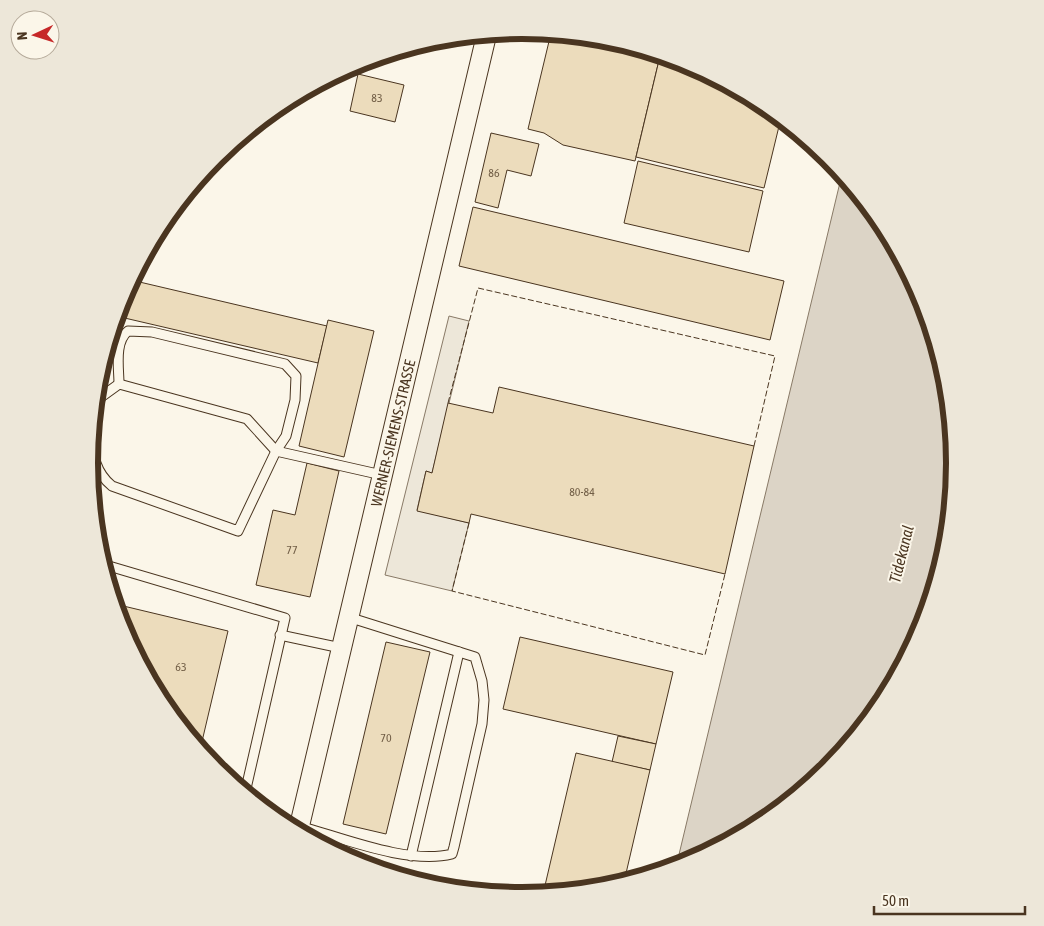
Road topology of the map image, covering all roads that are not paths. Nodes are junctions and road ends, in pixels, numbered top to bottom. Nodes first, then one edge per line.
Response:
1 (485, 41) edge
2 (119, 384) junction
3 (103, 395) edge
4 (276, 451) junction
5 (98, 472) edge
6 (382, 475) junction
7 (111, 567) edge
8 (348, 617) junction
9 (280, 636) junction
10 (341, 648) junction
11 (459, 652) junction
12 (247, 786) edge
13 (299, 824) edge
14 (316, 833) edge
15 (411, 856) junction

1 - 6 street, WERNER-SIEMENS-STRASSE
2 - 3 lane
2 - 4 lane
2 - 4 lane
4 - 5 lane
4 - 6 lane
6 - 8 street, WERNER-SIEMENS-STRASSE
7 - 9 lane
8 - 10 street, WERNER-SIEMENS-STRASSE
8 - 11 lane
9 - 10 lane
9 - 12 lane
10 - 13 street, WERNER-SIEMENS-STRASSE
11 - 15 lane
11 - 15 lane
14 - 15 lane

